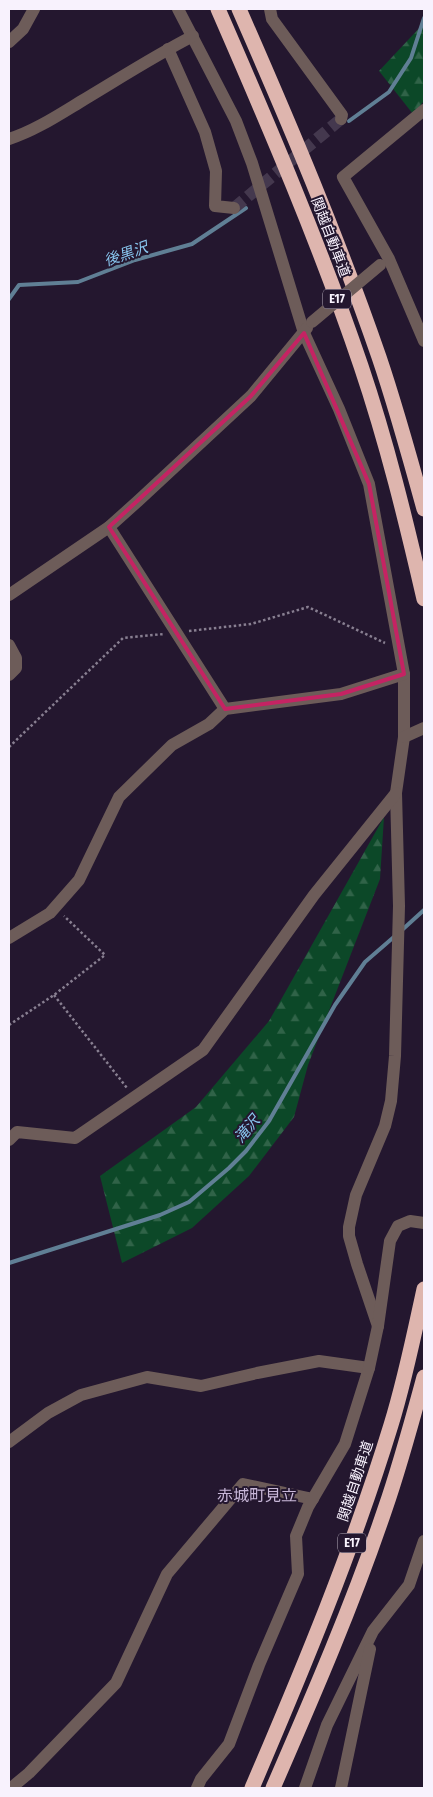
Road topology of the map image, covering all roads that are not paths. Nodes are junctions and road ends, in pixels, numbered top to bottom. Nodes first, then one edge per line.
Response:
1 (34, 9) edge
2 (178, 9) edge
3 (218, 9) edge
4 (239, 9) edge
5 (270, 9) edge
6 (193, 36) junction
7 (9, 42) edge
8 (168, 49) junction
9 (424, 110) edge
10 (340, 119) dead end
11 (9, 139) edge
12 (234, 208) dead end
13 (384, 262) junction
14 (304, 333) junction
15 (424, 341) edge
16 (424, 509) edge
17 (109, 527) junction
18 (9, 595) edge
19 (424, 599) edge
20 (9, 645) edge
21 (404, 674) junction
22 (9, 675) edge
23 (225, 709) junction
24 (424, 728) edge
25 (404, 737) junction
26 (396, 793) junction
27 (9, 938) edge
28 (9, 1140) edge
29 (424, 1223) edge
30 (424, 1289) edge
31 (378, 1326) junction
32 (370, 1368) junction
33 (424, 1377) edge
34 (9, 1442) edge
35 (313, 1499) junction
36 (424, 1541) edge
37 (373, 1631) junction
38 (11, 1788) edge
39 (197, 1788) edge
40 (252, 1788) edge
41 (273, 1788) edge
42 (305, 1788) edge
43 (341, 1788) edge

1 - 7 street
2 - 6 street
3 - 19 highway, 関越自動車道 / E17
4 - 16 highway, 関越自動車道 / E17
5 - 10 street
6 - 8 street
6 - 14 street
8 - 11 street
8 - 12 street
9 - 13 street
13 - 14 street, bridge
13 - 15 street
14 - 17 street
14 - 21 street
17 - 18 street
17 - 23 street
20 - 22 street
21 - 23 street
21 - 25 street
23 - 27 street
24 - 25 street
25 - 26 street
26 - 28 street
26 - 31 street
29 - 31 street
30 - 40 highway, 関越自動車道 / E17
31 - 32 street
32 - 34 street
32 - 35 street
33 - 41 highway, E17
35 - 38 street
35 - 39 street
36 - 37 street
37 - 42 street
37 - 43 street

